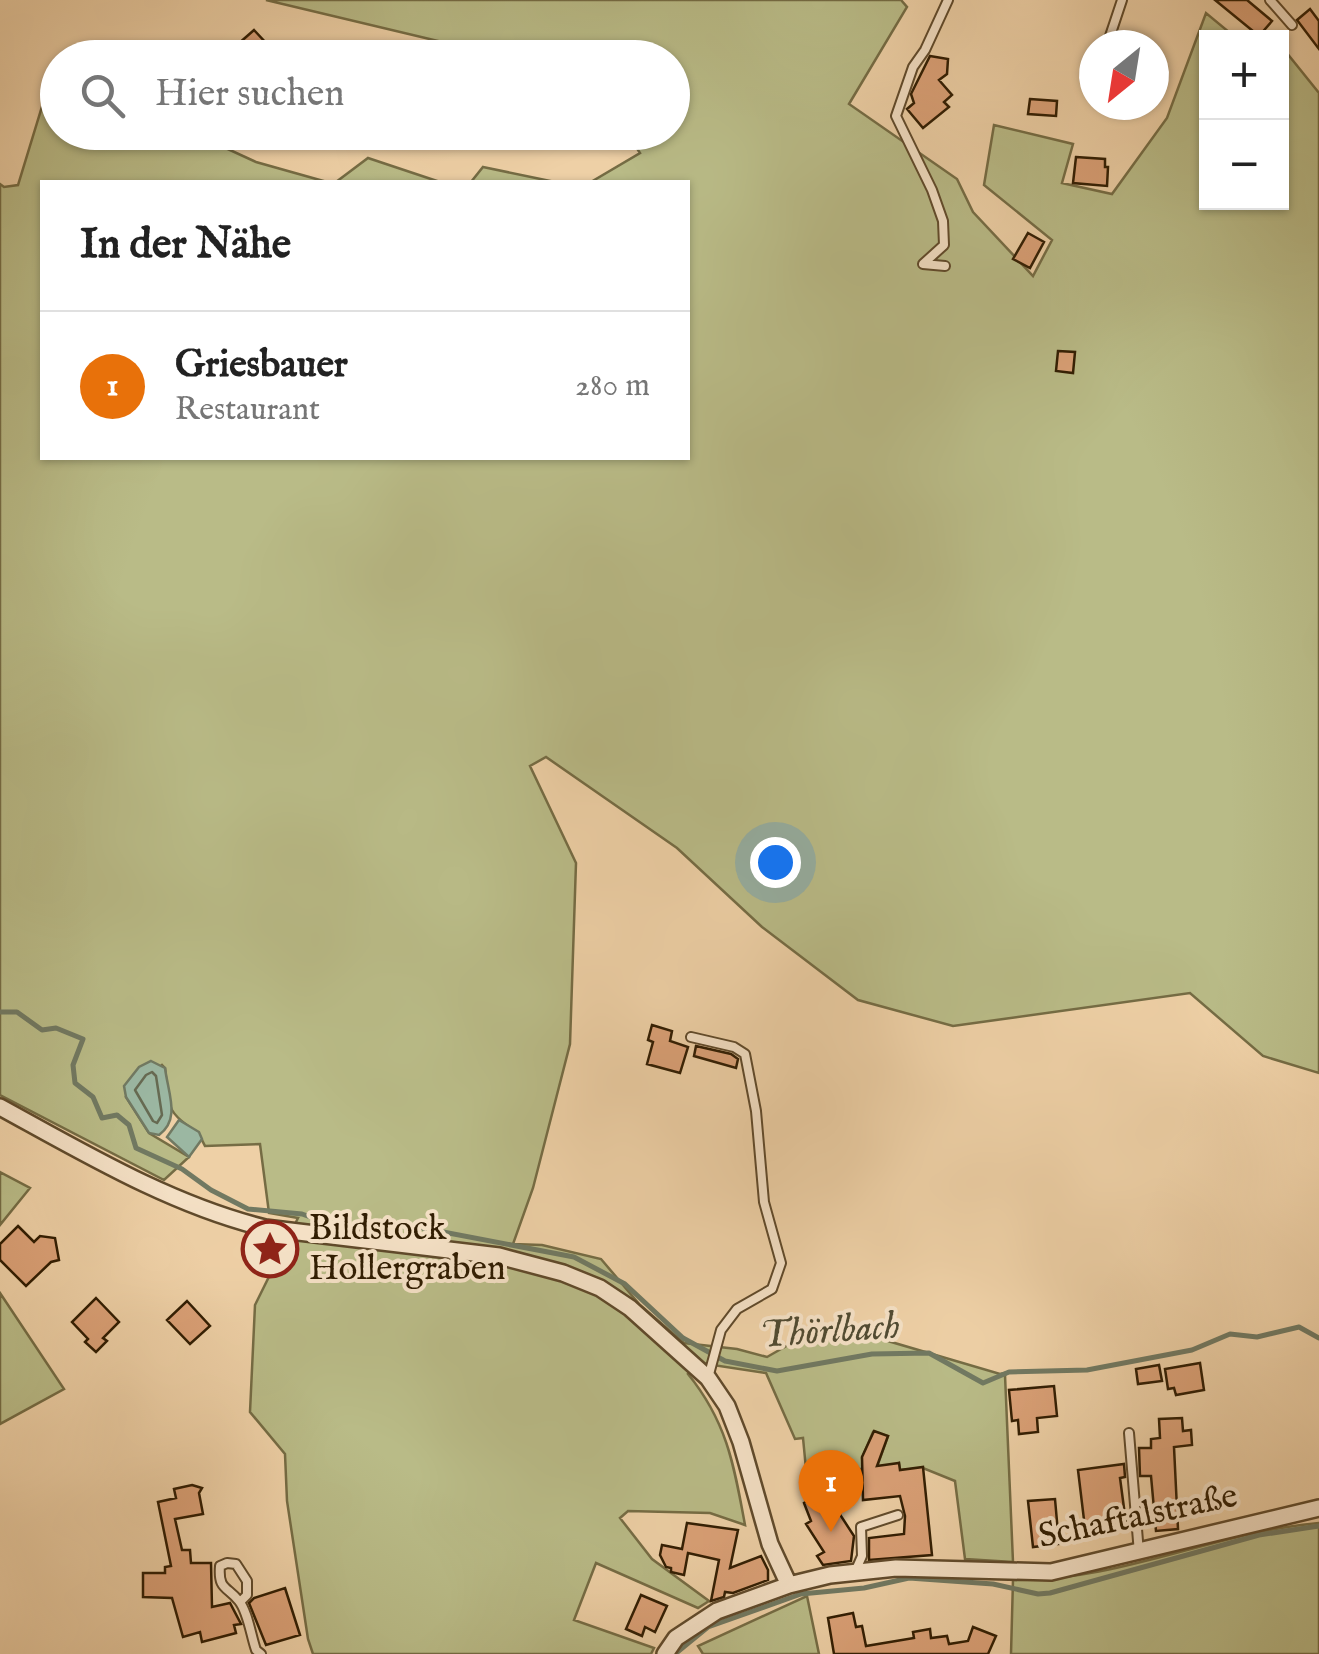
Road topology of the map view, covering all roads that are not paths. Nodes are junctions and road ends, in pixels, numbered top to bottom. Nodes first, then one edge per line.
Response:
1 (948, 0) edge
2 (1122, 0) edge
3 (1270, 0) edge
4 (1292, 25) dead end
5 (1112, 30) edge
6 (945, 266) dead end
7 (692, 1037) dead end
8 (0, 1106) edge
9 (711, 1370) junction
10 (1129, 1432) dead end
11 (1319, 1508) edge
12 (898, 1515) dead end
13 (1139, 1553) junction
14 (855, 1572) junction
15 (789, 1585) junction
16 (240, 1602) junction
17 (260, 1654) edge
18 (665, 1654) edge

1 - 6 lane
2 - 5 lane
3 - 4 lane
7 - 9 lane
8 - 9 street
9 - 15 street
10 - 13 lane
11 - 13 street, Schaftalstraße
12 - 14 lane
13 - 14 street, Schaftalstraße
14 - 15 street, Schaftalstraße
15 - 18 street, Schaftalstraße
16 - 16 lane
16 - 17 lane

